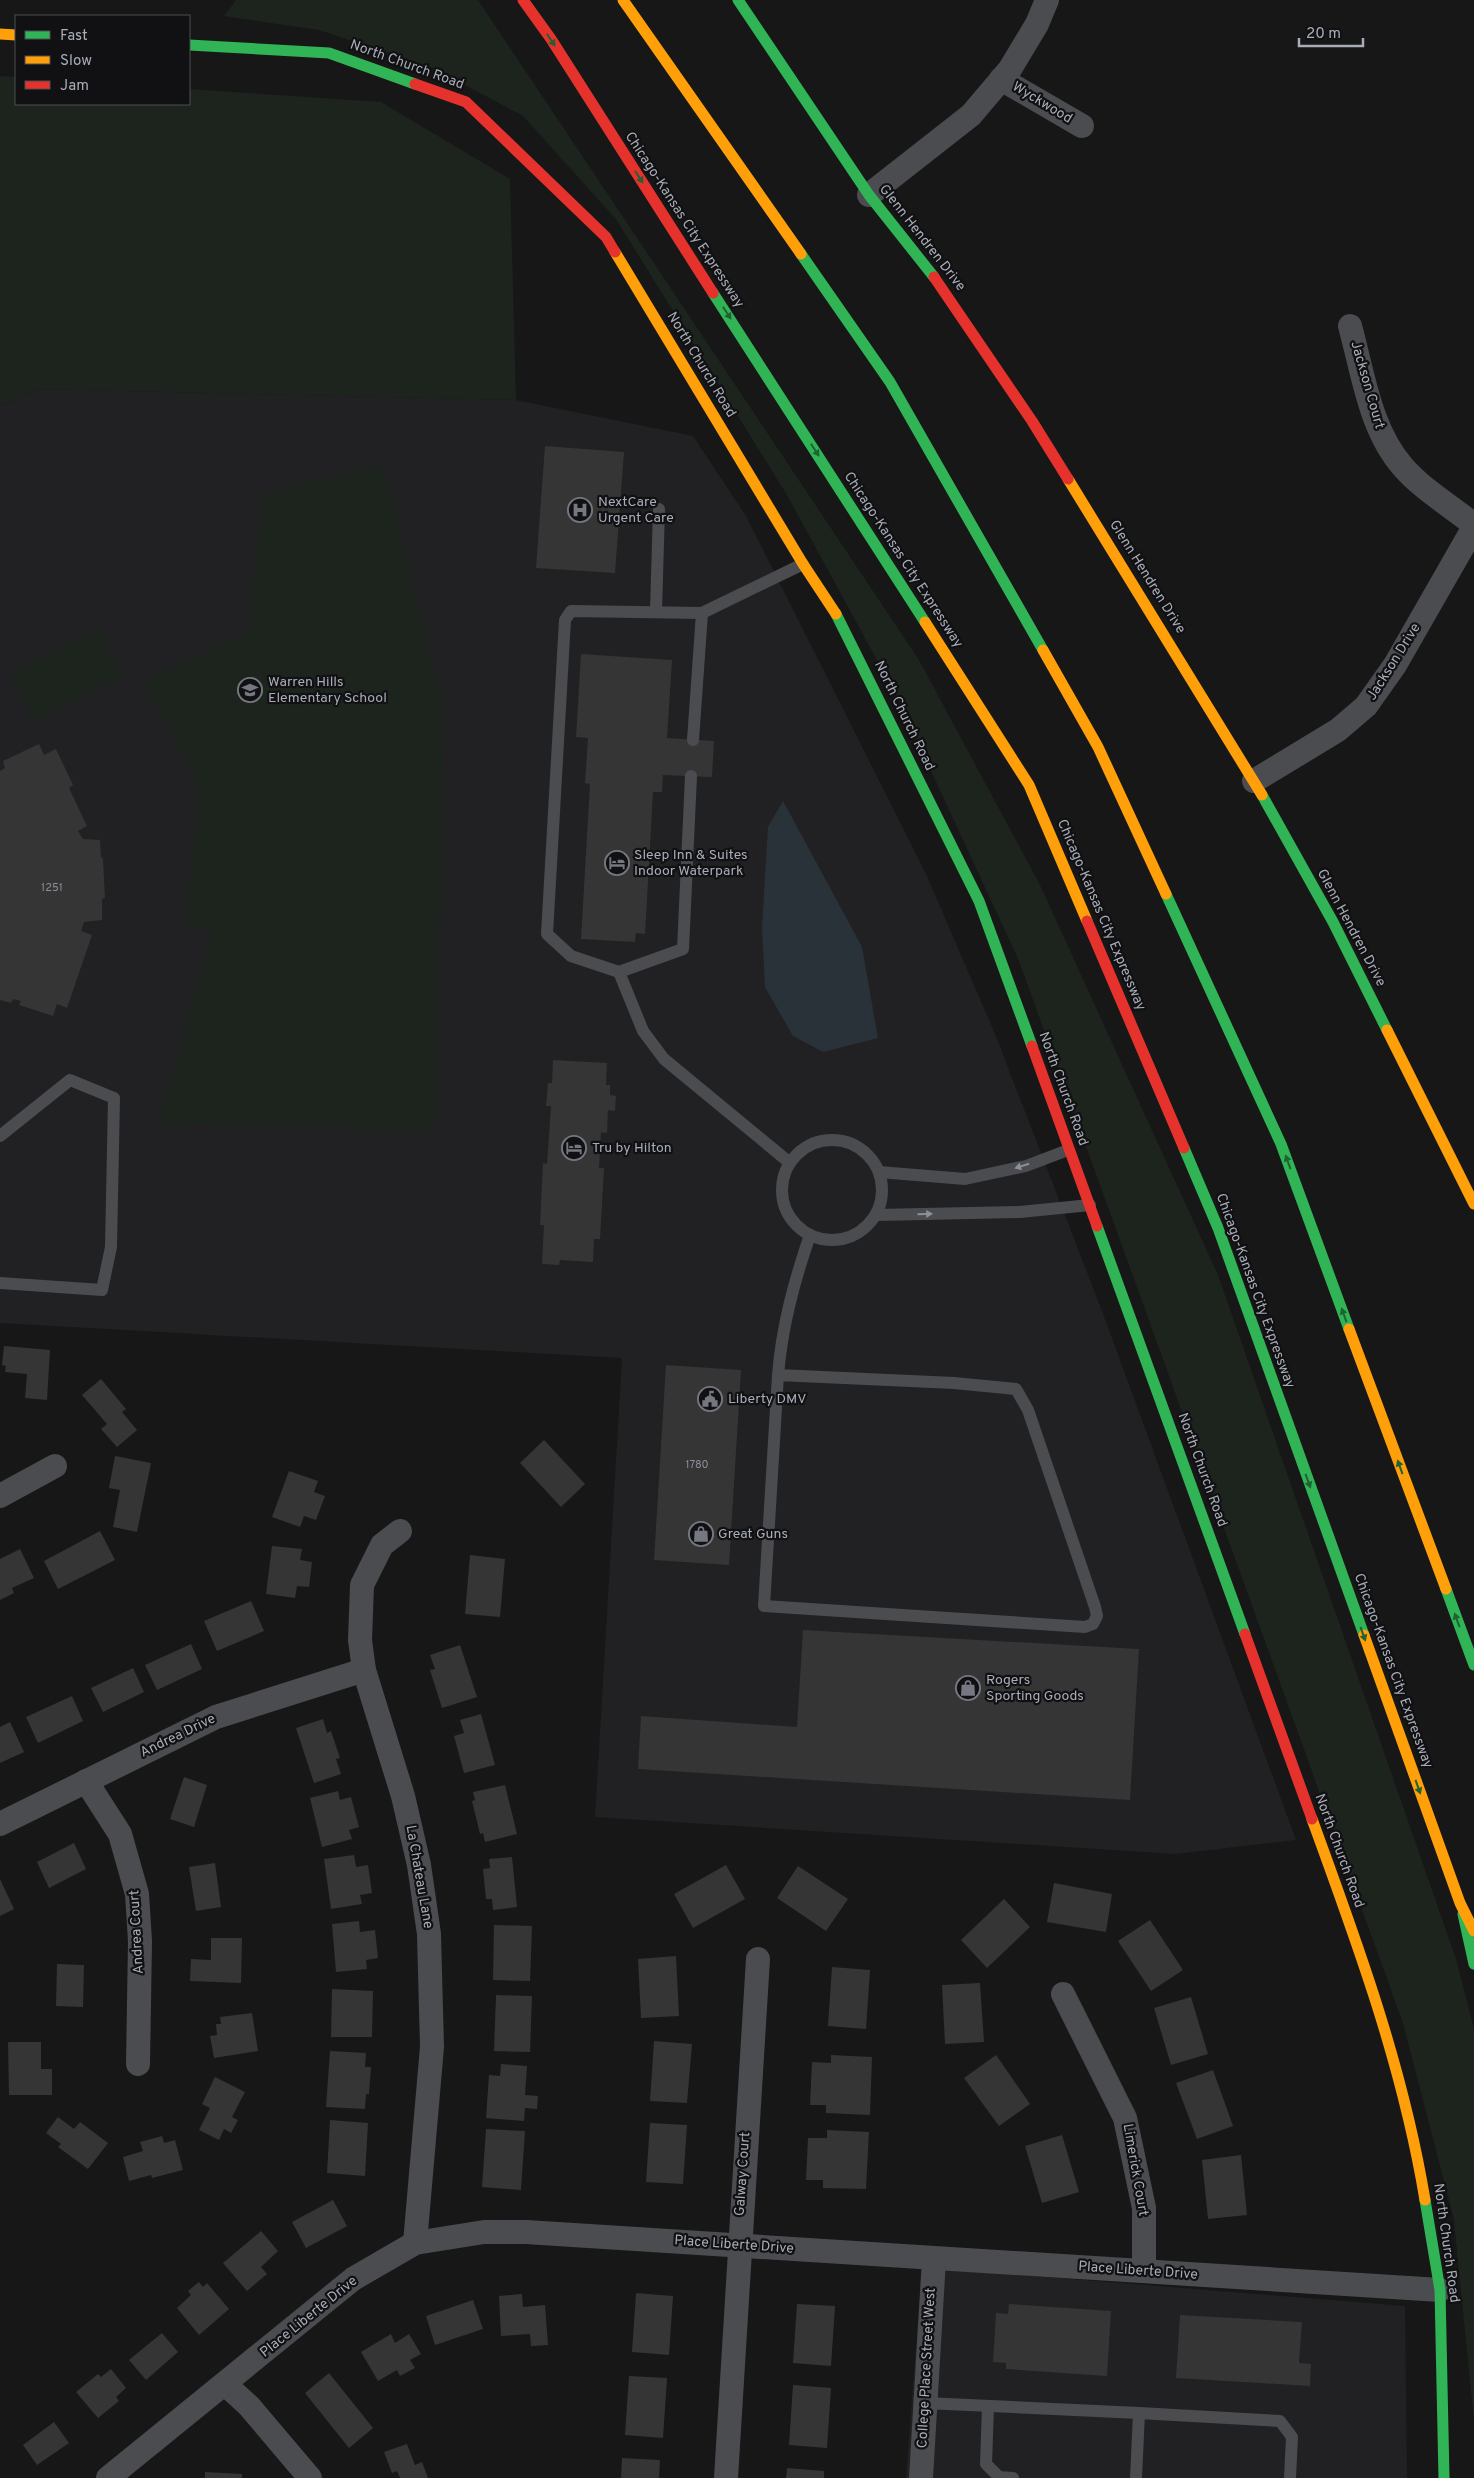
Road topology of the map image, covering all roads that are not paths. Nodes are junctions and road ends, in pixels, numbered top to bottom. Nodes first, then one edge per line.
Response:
1 (523, 0) edge
2 (622, 0) edge
3 (738, 0) edge
4 (1047, 0) edge
5 (0, 34) edge
6 (15, 35) edge
7 (190, 45) edge
8 (1001, 79) junction
9 (1082, 126) dead end
10 (869, 195) junction
11 (1350, 326) dead end
12 (659, 509) dead end
13 (1474, 526) edge
14 (803, 564) junction
15 (656, 611) junction
16 (702, 613) junction
17 (693, 740) dead end
18 (691, 776) dead end
19 (1254, 781) junction
20 (619, 972) junction
21 (0, 1136) edge
22 (1068, 1150) junction
23 (790, 1163) junction
24 (879, 1172) junction
25 (1474, 1204) edge
26 (1090, 1205) junction
27 (876, 1215) junction
28 (810, 1235) junction
29 (0, 1283) edge
30 (778, 1375) junction
31 (55, 1466) dead end
32 (0, 1496) edge
33 (400, 1532) dead end
34 (1474, 1665) edge
35 (364, 1670) junction
36 (86, 1781) junction
37 (0, 1824) edge
38 (1460, 1903) junction
39 (1474, 1931) edge
40 (758, 1959) dead end
41 (1474, 1964) edge
42 (1063, 1994) dead end
43 (138, 2064) dead end
44 (415, 2243) junction
45 (739, 2245) junction
46 (934, 2259) junction
47 (1144, 2271) junction
48 (1440, 2290) junction
49 (225, 2384) junction
50 (925, 2403) junction
51 (988, 2406) junction
52 (1139, 2413) junction
53 (108, 2478) edge
54 (310, 2478) edge
55 (726, 2478) edge
56 (921, 2478) edge
57 (1013, 2478) edge
58 (1136, 2478) edge
59 (1290, 2478) edge
60 (1444, 2478) edge

1 -> 38 main road, Chicago-Kansas City Expressway
34 -> 2 main road
3 - 10 main road, Glenn Hendren Drive
4 - 8 street
5 - 6 main road
7 - 14 main road, North Church Road
8 - 9 street, Wyckwood
8 - 10 street
10 - 19 main road, Glenn Hendren Drive
11 - 13 street, Jackson Court
12 - 15 lane
13 - 19 street, Jackson Drive
14 - 16 lane
14 - 22 main road, North Church Road
15 - 16 lane
15 - 20 lane
16 - 17 lane
18 - 20 lane
19 - 25 main road, Glenn Hendren Drive
20 - 23 lane
21 - 29 lane
22 -> 24 lane
22 - 26 main road, North Church Road
23 - 24 lane
23 - 28 lane
24 - 27 lane
27 -> 26 lane
26 - 48 main road, North Church Road
27 - 28 lane
28 - 30 lane
30 - 30 lane
31 - 32 street
33 - 35 street, La Chateau Lane
35 - 36 street, Andrea Drive
35 - 44 street, La Chateau Lane
36 - 37 street, Andrea Drive
36 - 43 street, Andrea Court
38 - 39 main road, Chicago-Kansas City Expressway
38 - 41 main road
40 - 45 street, Galway Court
42 - 47 street, Limerick Court
44 - 45 street, Place Liberte Drive
44 - 49 street, Place Liberte Drive
45 - 46 street, Place Liberte Drive
45 - 55 street, Galway Court
46 - 47 street, Place Liberte Drive
46 - 50 street, College Place Street West
47 - 48 street, Place Liberte Drive
48 - 60 main road, North Church Road
49 - 53 street, Place Liberte Drive
49 - 54 street
50 - 51 lane
50 - 56 street, College Place Street West
51 - 52 lane
51 - 57 lane
52 - 58 lane
52 - 59 lane

